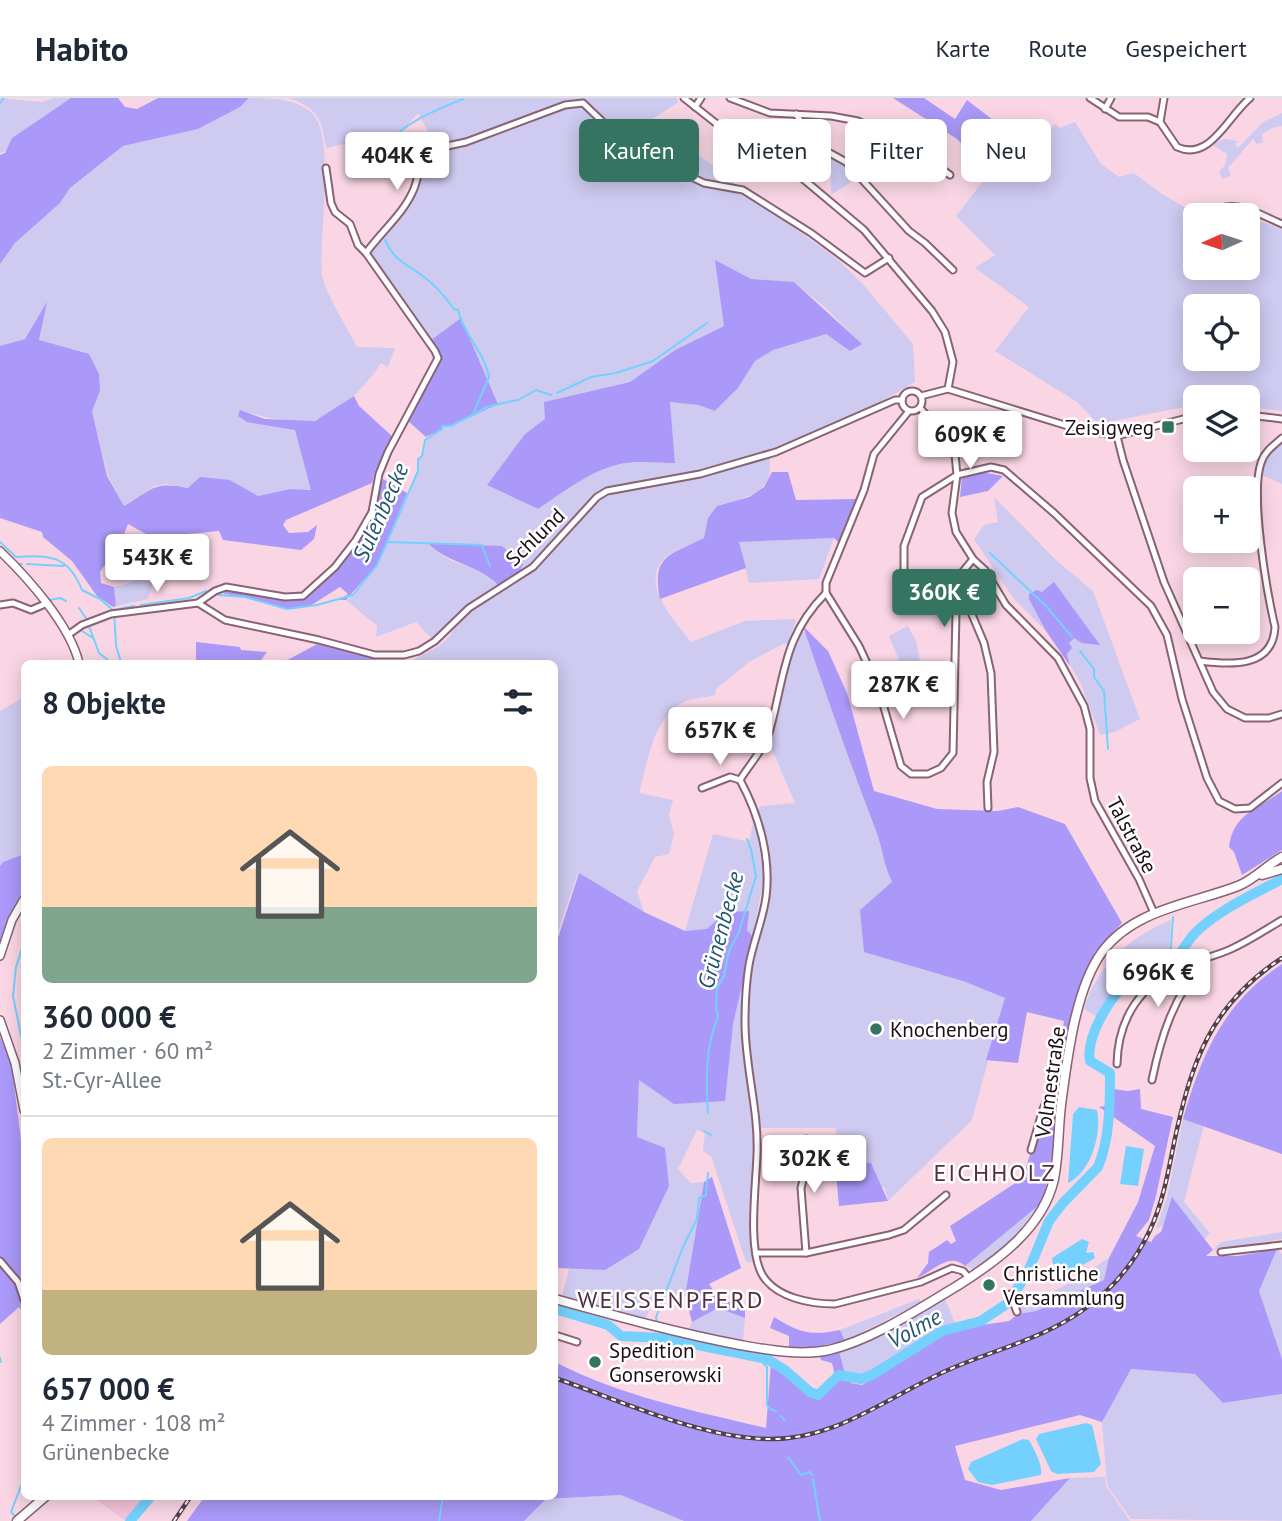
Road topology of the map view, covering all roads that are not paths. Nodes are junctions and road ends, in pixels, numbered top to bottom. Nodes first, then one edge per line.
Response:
1 (684, 98) edge
2 (701, 98) edge
3 (730, 98) edge
4 (1090, 98) edge
5 (1111, 98) edge
6 (1164, 98) edge
7 (1250, 98) edge
8 (695, 107) junction
9 (1105, 109) junction
10 (796, 114) junction
11 (1160, 122) junction
12 (326, 168) dead end
13 (950, 175) dead end
14 (1260, 216) edge
15 (1282, 224) edge
16 (366, 253) junction
17 (889, 258) junction
18 (953, 270) dead end
19 (948, 389) junction
20 (922, 396) junction
21 (902, 400) junction
22 (920, 408) junction
23 (909, 411) junction
24 (1260, 416) edge
25 (1183, 419) edge
26 (1282, 419) edge
27 (1117, 436) junction
28 (1282, 439) edge
29 (957, 475) junction
30 (0, 551) edge
31 (973, 559) junction
32 (826, 593) junction
33 (965, 598) junction
34 (198, 603) junction
35 (0, 604) edge
36 (45, 604) junction
37 (904, 609) dead end
38 (68, 635) junction
39 (78, 660) edge
40 (1200, 661) junction
41 (1282, 714) edge
42 (740, 780) junction
43 (1282, 783) edge
44 (702, 788) dead end
45 (988, 808) dead end
46 (1282, 857) edge
47 (1282, 869) edge
48 (1246, 882) junction
49 (21, 904) edge
50 (1154, 914) junction
51 (1282, 920) edge
52 (0, 956) edge
53 (1207, 959) junction
54 (0, 1020) edge
55 (1117, 1064) dead end
56 (1067, 1067) junction
57 (1152, 1080) dead end
58 (21, 1094) edge
59 (806, 1139) dead end
60 (1031, 1150) dead end
61 (946, 1195) dead end
62 (1282, 1245) edge
63 (1220, 1252) dead end
64 (757, 1253) junction
65 (806, 1253) junction
66 (0, 1261) edge
67 (970, 1279) junction
68 (21, 1291) edge
69 (1010, 1294) dead end
70 (558, 1300) edge
71 (1017, 1312) dead end
72 (558, 1336) edge
73 (577, 1342) dead end
74 (42, 1500) edge
75 (18, 1521) edge

1 - 8 street
2 - 8 street
3 - 10 street
4 - 9 street
5 - 9 street
6 - 11 street
7 - 11 street
8 - 17 street
9 - 11 street
10 - 13 street
10 - 18 street
12 - 16 street
14 - 15 street
16 - 17 street
16 - 34 street
17 - 19 street
19 - 20 street
19 - 27 street
20 - 21 street
20 - 22 street
21 - 23 street
21 - 34 street, Schlund
22 - 23 street
22 - 29 street, Talstraße
23 - 32 street
24 - 26 street
25 - 27 street
27 - 40 street
28 - 40 street
29 - 31 street, Talstraße
29 - 37 street
29 - 43 street
30 - 36 main road
31 - 33 street
31 - 50 street, Talstraße
32 - 33 street
32 - 42 street
33 - 45 street
34 - 38 street
35 - 36 street
36 - 38 main road
38 - 39 main road
40 - 41 street
42 - 44 street
42 - 64 street
46 - 48 main road, Volmestraße
47 - 48 main road
48 - 50 main road, Volmestraße
49 - 52 main road
50 - 56 main road, Volmestraße
51 - 53 street
53 - 55 street
53 - 57 street
54 - 58 main road
56 - 60 street
56 - 67 main road, Volmestraße
59 - 65 street
61 - 65 street
62 - 63 street
64 - 65 street
64 - 67 street
66 - 68 street
67 - 70 main road, Volmestraße
69 - 71 street
72 - 73 street
74 - 75 main road

